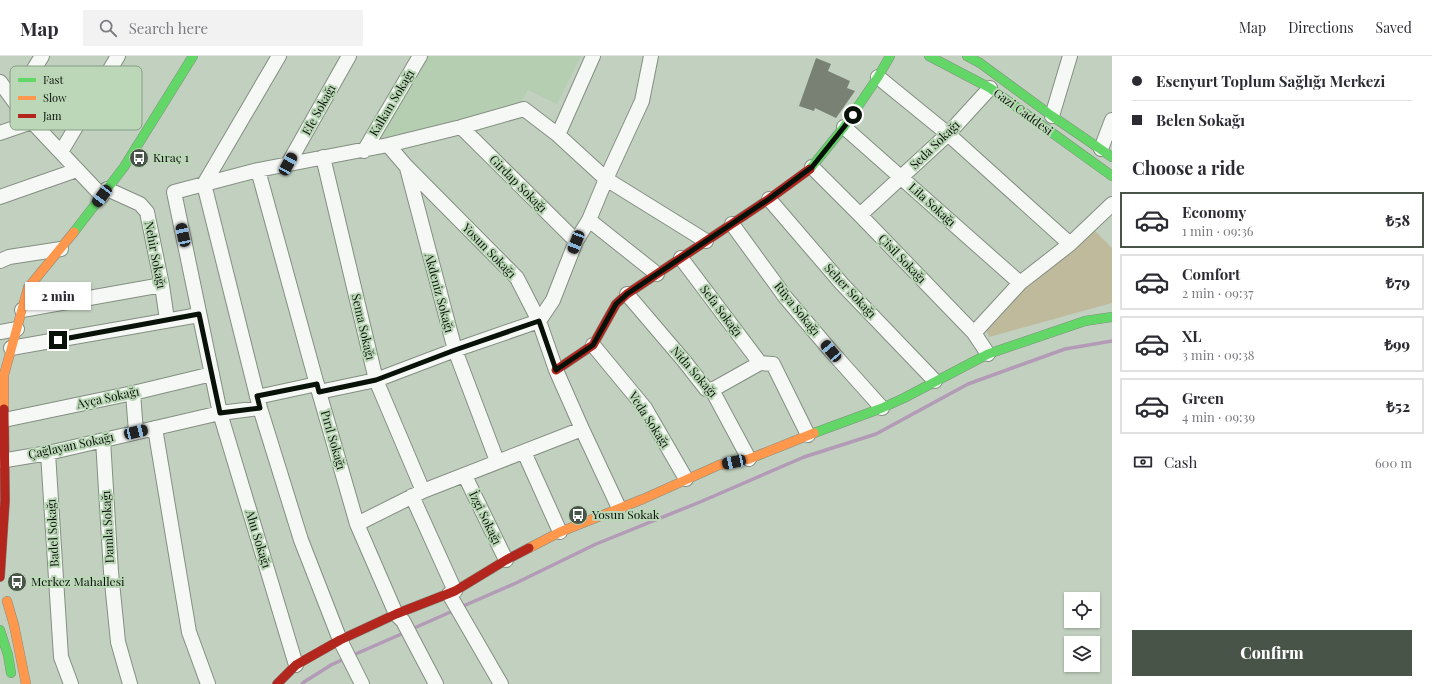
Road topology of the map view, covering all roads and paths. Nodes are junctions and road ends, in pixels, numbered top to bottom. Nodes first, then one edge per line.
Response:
1 (42, 56) edge
2 (118, 56) edge
3 (193, 56) edge
4 (279, 56) edge
5 (349, 56) edge
6 (420, 56) edge
7 (593, 56) edge
8 (651, 56) edge
9 (890, 56) edge
10 (929, 56) edge
11 (967, 56) edge
12 (1070, 56) edge
13 (980, 59) edge
14 (36, 66) edge
15 (112, 66) edge
16 (878, 77) junction
17 (0, 82) edge
18 (990, 88) junction
19 (10, 96) edge
20 (1052, 116) junction
21 (1112, 120) edge
22 (460, 127) junction
23 (844, 127) junction
24 (10, 130) edge
25 (40, 130) edge
26 (74, 130) edge
27 (0, 133) edge
28 (948, 134) junction
29 (558, 135) junction
30 (388, 145) junction
31 (364, 151) junction
32 (61, 152) junction
33 (1107, 153) edge
34 (323, 157) junction
35 (288, 164) junction
36 (406, 166) junction
37 (812, 167) junction
38 (77, 170) junction
39 (258, 170) junction
40 (1112, 176) edge
41 (901, 177) junction
42 (606, 179) junction
43 (204, 184) junction
44 (104, 192) junction
45 (0, 197) edge
46 (769, 199) junction
47 (1112, 204) edge
48 (860, 215) junction
49 (589, 220) junction
50 (732, 224) junction
51 (576, 242) junction
52 (706, 242) junction
53 (1070, 244) junction
54 (61, 249) junction
55 (681, 258) junction
56 (0, 261) edge
57 (657, 274) junction
58 (1020, 283) junction
59 (162, 285) junction
60 (627, 294) junction
61 (22, 310) junction
62 (199, 314) junction
63 (1112, 317) edge
64 (167, 320) junction
65 (539, 321) junction
66 (17, 329) junction
67 (0, 332) edge
68 (974, 333) junction
69 (593, 345) junction
70 (11, 348) junction
71 (455, 350) junction
72 (988, 354) junction
73 (760, 363) junction
74 (556, 370) junction
75 (212, 374) junction
76 (376, 380) junction
77 (935, 381) junction
78 (318, 388) junction
79 (712, 390) junction
80 (2, 391) edge
81 (133, 393) junction
82 (258, 402) junction
83 (882, 408) junction
84 (220, 413) junction
85 (4, 420) junction
86 (155, 428) junction
87 (582, 429) junction
88 (136, 432) junction
89 (808, 435) junction
90 (103, 440) junction
91 (524, 452) junction
92 (48, 453) junction
93 (749, 459) junction
94 (2, 460) edge
95 (497, 461) junction
96 (465, 476) junction
97 (686, 480) junction
98 (417, 494) junction
99 (619, 508) junction
100 (358, 524) junction
101 (560, 532) junction
102 (506, 560) junction
103 (4, 582) edge
104 (452, 595) junction
105 (7, 601) junction
106 (0, 608) edge
107 (399, 618) junction
108 (0, 630) edge
109 (342, 643) junction
110 (296, 665) junction
111 (5, 667) edge
112 (13, 684) edge
113 (26, 684) edge
114 (71, 684) edge
115 (130, 684) edge
116 (208, 684) edge
117 (277, 684) edge
118 (362, 684) edge
119 (436, 684) edge
120 (500, 684) edge

1 - 14 street
2 - 15 street
3 - 44 street
4 - 43 street
5 - 35 street, Efe Sokağı
6 - 31 street, Kalkan Sokağı
7 - 29 street
8 - 42 street
9 - 16 street
10 - 18 street, Gazi Caddesi
11 - 13 street, Gazi Caddesi
12 - 20 street
13 - 20 street, Gazi Caddesi
16 - 23 street
16 - 28 street
17 - 19 street
18 - 28 street, Seda Sokağı
18 - 40 street, Gazi Caddesi
20 - 33 street, Gazi Caddesi
21 - 33 street
22 - 29 street
22 - 30 street
22 - 51 street, Girdap Sokağı
23 - 37 street
23 - 41 street, Lila Sokağı
24 - 27 street
25 - 32 street
26 - 32 street
28 - 41 street, Seda Sokağı
28 - 53 street
29 - 42 street
30 - 31 street
30 - 36 street, Yosun Sokağı
31 - 34 street
32 - 38 street
34 - 35 street
34 - 76 street, Sema Sokağı
35 - 39 street
36 - 65 street, Yosun Sokağı
36 - 71 street, Akdeniz Sokağı
37 - 46 street
37 - 48 street, Çisil Sokağı
38 - 44 street
38 - 45 street
39 - 43 street
39 - 78 street, Pırıl Sokağı
41 - 48 street, Seda Sokağı
41 - 58 street, Lila Sokağı
42 - 49 street
42 - 52 street
43 - 62 street, Ahu Sokağı
43 - 82 street
44 - 54 street
44 - 59 street, Nehir Sokağı
46 - 50 street
46 - 77 street, Seher Sokağı
47 - 53 street
48 - 68 street, Çisil Sokağı
49 - 51 street
49 - 57 street
50 - 52 street
50 - 83 street, Rüya Sokağı
51 - 65 street
52 - 55 street
53 - 58 street
54 - 56 street
54 - 61 street
55 - 57 street
55 - 73 street, Sefa Sokağı
57 - 60 street
58 - 68 street
59 - 61 street
59 - 64 street, Nehir Sokağı
60 - 69 street
60 - 79 street, Nida Sokağı
61 - 66 street
62 - 64 street
62 - 75 street, Ahu Sokağı
63 - 72 street
64 - 70 street
65 - 71 street, Çağlayan Sokağı
65 - 74 street, Yosun Sokağı
66 - 67 street
66 - 70 street
68 - 72 street, Çisil Sokağı
69 - 74 street
69 - 97 street, Veda Sokağı
70 - 80 street
71 - 76 street, Çağlayan Sokağı
71 - 95 street, Akdeniz Sokağı
72 - 77 street
73 - 79 street
73 - 89 street
74 - 87 street, Yosun Sokağı
75 - 81 street, Ayça Sokağı
75 - 84 street, Ahu Sokağı
76 - 78 street, Çağlayan Sokağı
76 - 98 street, Sema Sokağı
77 - 83 street
78 - 82 street, Çağlayan Sokağı
78 - 100 street, Pırıl Sokağı
79 - 93 street, Nida Sokağı
80 - 85 street
81 - 85 street, Ayça Sokağı
81 - 88 street
82 - 84 street, Çağlayan Sokağı
82 - 109 street
83 - 89 street
84 - 86 street, Çağlayan Sokağı
84 - 110 street, Ahu Sokağı
85 - 94 street
86 - 88 street, Çağlayan Sokağı
86 - 116 street
87 - 91 street
87 - 99 street, Yosun Sokağı
88 - 90 street, Çağlayan Sokağı
89 - 93 street
90 - 92 street, Çağlayan Sokağı
90 - 115 street, Damla Sokağı
91 - 95 street
91 - 101 street
92 - 94 street, Çağlayan Sokağı
92 - 114 street, Badel Sokağı
93 - 97 street
94 - 103 street
95 - 96 street
96 - 98 street
96 - 102 street, İzgi Sokağı
97 - 99 street
98 - 100 street
98 - 104 street, Sema Sokağı
99 - 101 street
100 - 107 street, Pırıl Sokağı
101 - 102 street
102 - 104 street
103 - 105 street
104 - 107 street
104 - 120 street, Sema Sokağı
105 - 106 street
105 - 113 street
107 - 109 street
107 - 119 street, Pırıl Sokağı
108 - 111 street
109 - 110 street
109 - 118 street
110 - 117 street
111 - 112 street

